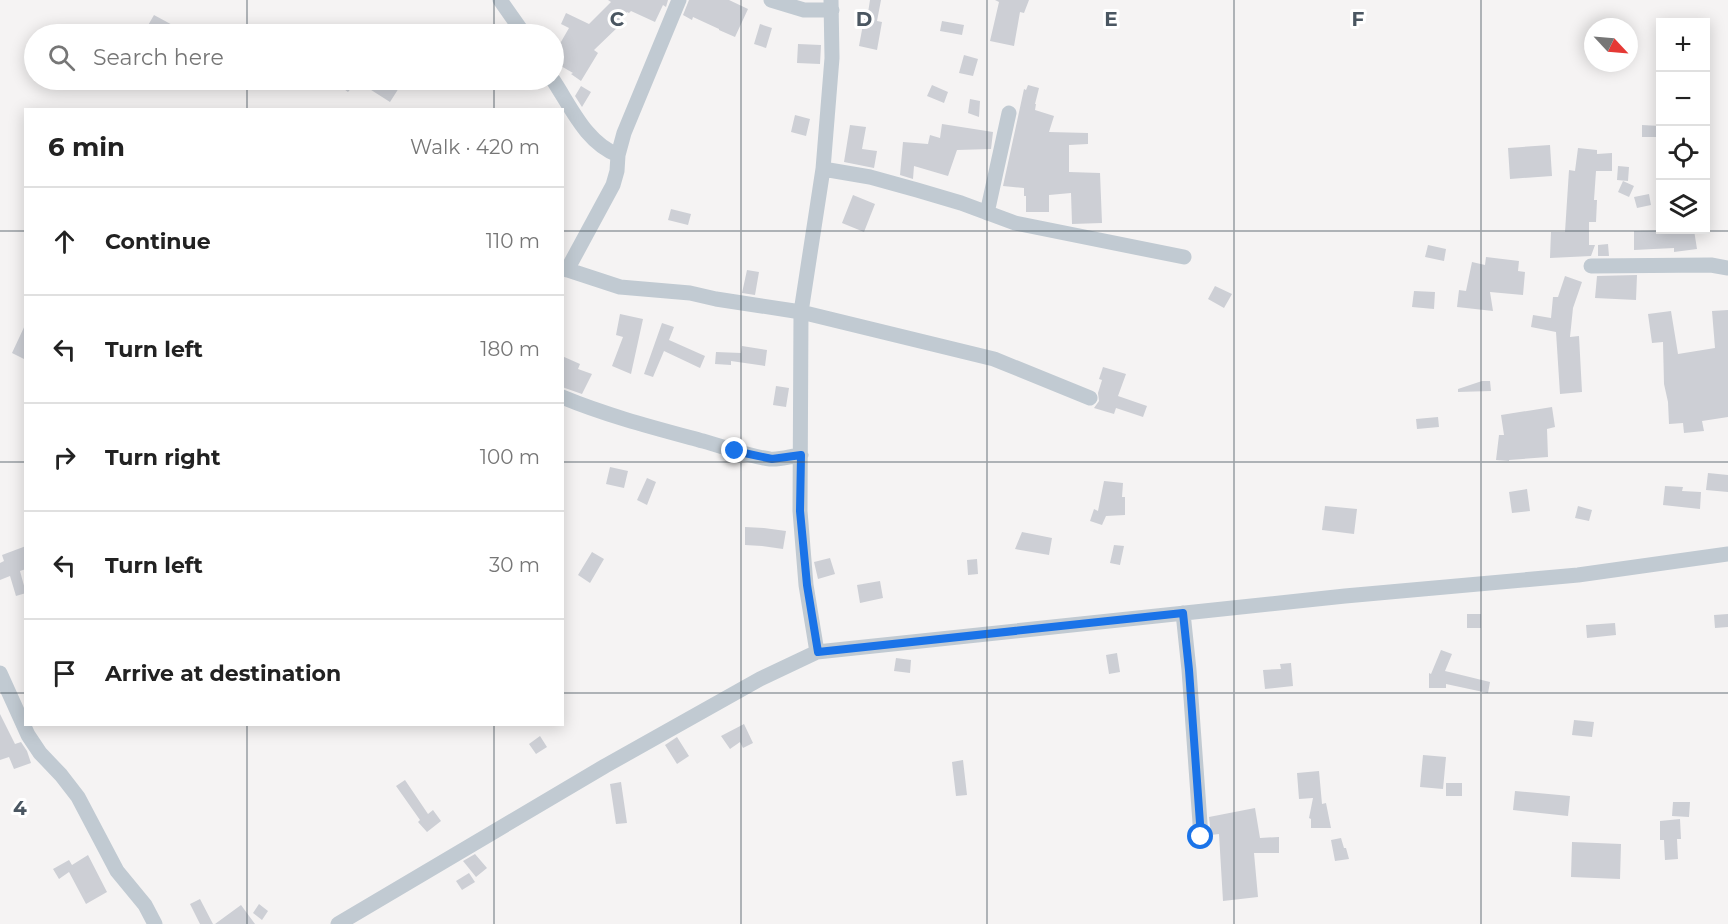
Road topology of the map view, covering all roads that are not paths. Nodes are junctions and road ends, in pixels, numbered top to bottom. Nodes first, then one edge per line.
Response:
1 (500, 0) edge
2 (679, 0) edge
3 (771, 0) edge
4 (832, 5) edge
5 (517, 24) edge
6 (560, 90) edge
7 (1009, 113) dead end
8 (618, 155) junction
9 (823, 169) junction
10 (987, 213) junction
11 (1184, 257) dead end
12 (1591, 266) dead end
13 (1728, 268) edge
14 (565, 269) edge
15 (801, 312) junction
16 (564, 398) edge
17 (1090, 398) dead end
18 (801, 455) junction
19 (1728, 554) edge
20 (1183, 613) junction
21 (818, 652) junction
22 (0, 673) edge
23 (1201, 837) dead end
24 (155, 924) edge
25 (338, 924) edge

1 - 5 street
2 - 8 street
3 - 4 street
4 - 9 street
6 - 8 street
7 - 10 street
8 - 14 street
9 - 10 street
9 - 15 street
10 - 11 street
12 - 13 street
14 - 15 street
15 - 17 street
15 - 18 street
16 - 18 street
18 - 21 street
19 - 20 street
20 - 21 street
20 - 23 street
21 - 25 street
22 - 24 street

